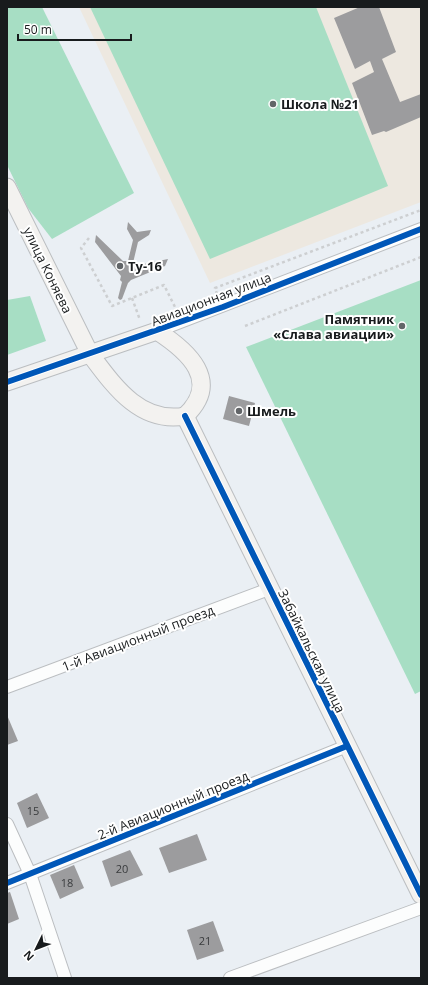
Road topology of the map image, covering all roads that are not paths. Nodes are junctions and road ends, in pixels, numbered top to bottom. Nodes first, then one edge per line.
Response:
1 (7, 187) edge
2 (421, 229) edge
3 (151, 333) junction
4 (90, 354) junction
5 (7, 382) edge
6 (185, 416) junction
7 (269, 588) junction
8 (7, 687) edge
9 (347, 746) junction
10 (7, 824) edge
11 (30, 874) junction
12 (7, 883) edge
13 (421, 895) edge
14 (421, 908) edge
15 (65, 978) edge
16 (230, 978) edge

1 - 4 street, улица Коняева
2 - 3 street, Авиационная улица
3 - 4 street, Авиационная улица
3 - 6 street, Авиационная улица
4 - 5 street, Авиационная улица
4 - 6 street
6 - 7 street, Забайкальская улица
7 - 8 street, 1-й Авиационный проезд
7 - 9 street, Забайкальская улица
9 - 11 street, 2-й Авиационный проезд
9 - 13 street, Забайкальская улица
10 - 11 street
11 - 12 street, 2-й Авиационный проезд
11 - 15 street
14 - 16 street

